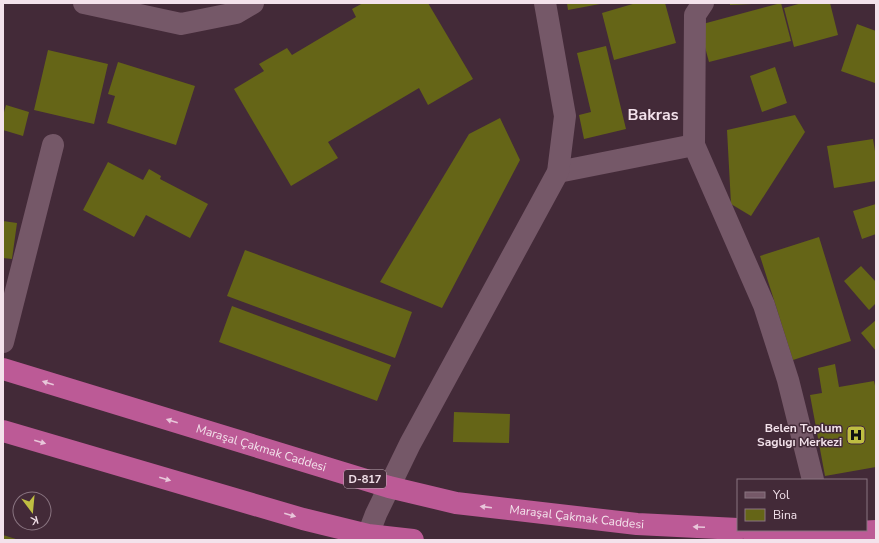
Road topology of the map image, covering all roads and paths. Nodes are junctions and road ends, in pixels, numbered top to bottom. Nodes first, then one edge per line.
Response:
1 (84, 3) edge
2 (253, 3) edge
3 (545, 3) edge
4 (703, 3) edge
5 (53, 145) dead end
6 (694, 145) junction
7 (558, 172) junction
8 (3, 342) edge
9 (3, 369) edge
10 (3, 431) edge
11 (813, 479) edge
12 (389, 487) junction
13 (737, 529) edge
14 (788, 531) edge
15 (876, 531) edge
16 (825, 532) edge
17 (368, 535) junction
18 (413, 540) edge

1 - 2 street
3 - 7 street
4 - 6 street
5 - 8 street
6 - 7 street
6 - 11 street
7 - 12 street
12 -> 9 highway, Maraşal Çakmak Caddesi / D-817
10 -> 17 highway
13 -> 12 highway, Maraşal Çakmak Caddesi / D-817
12 - 17 street
14 - 16 highway
15 - 16 highway
17 - 18 highway

